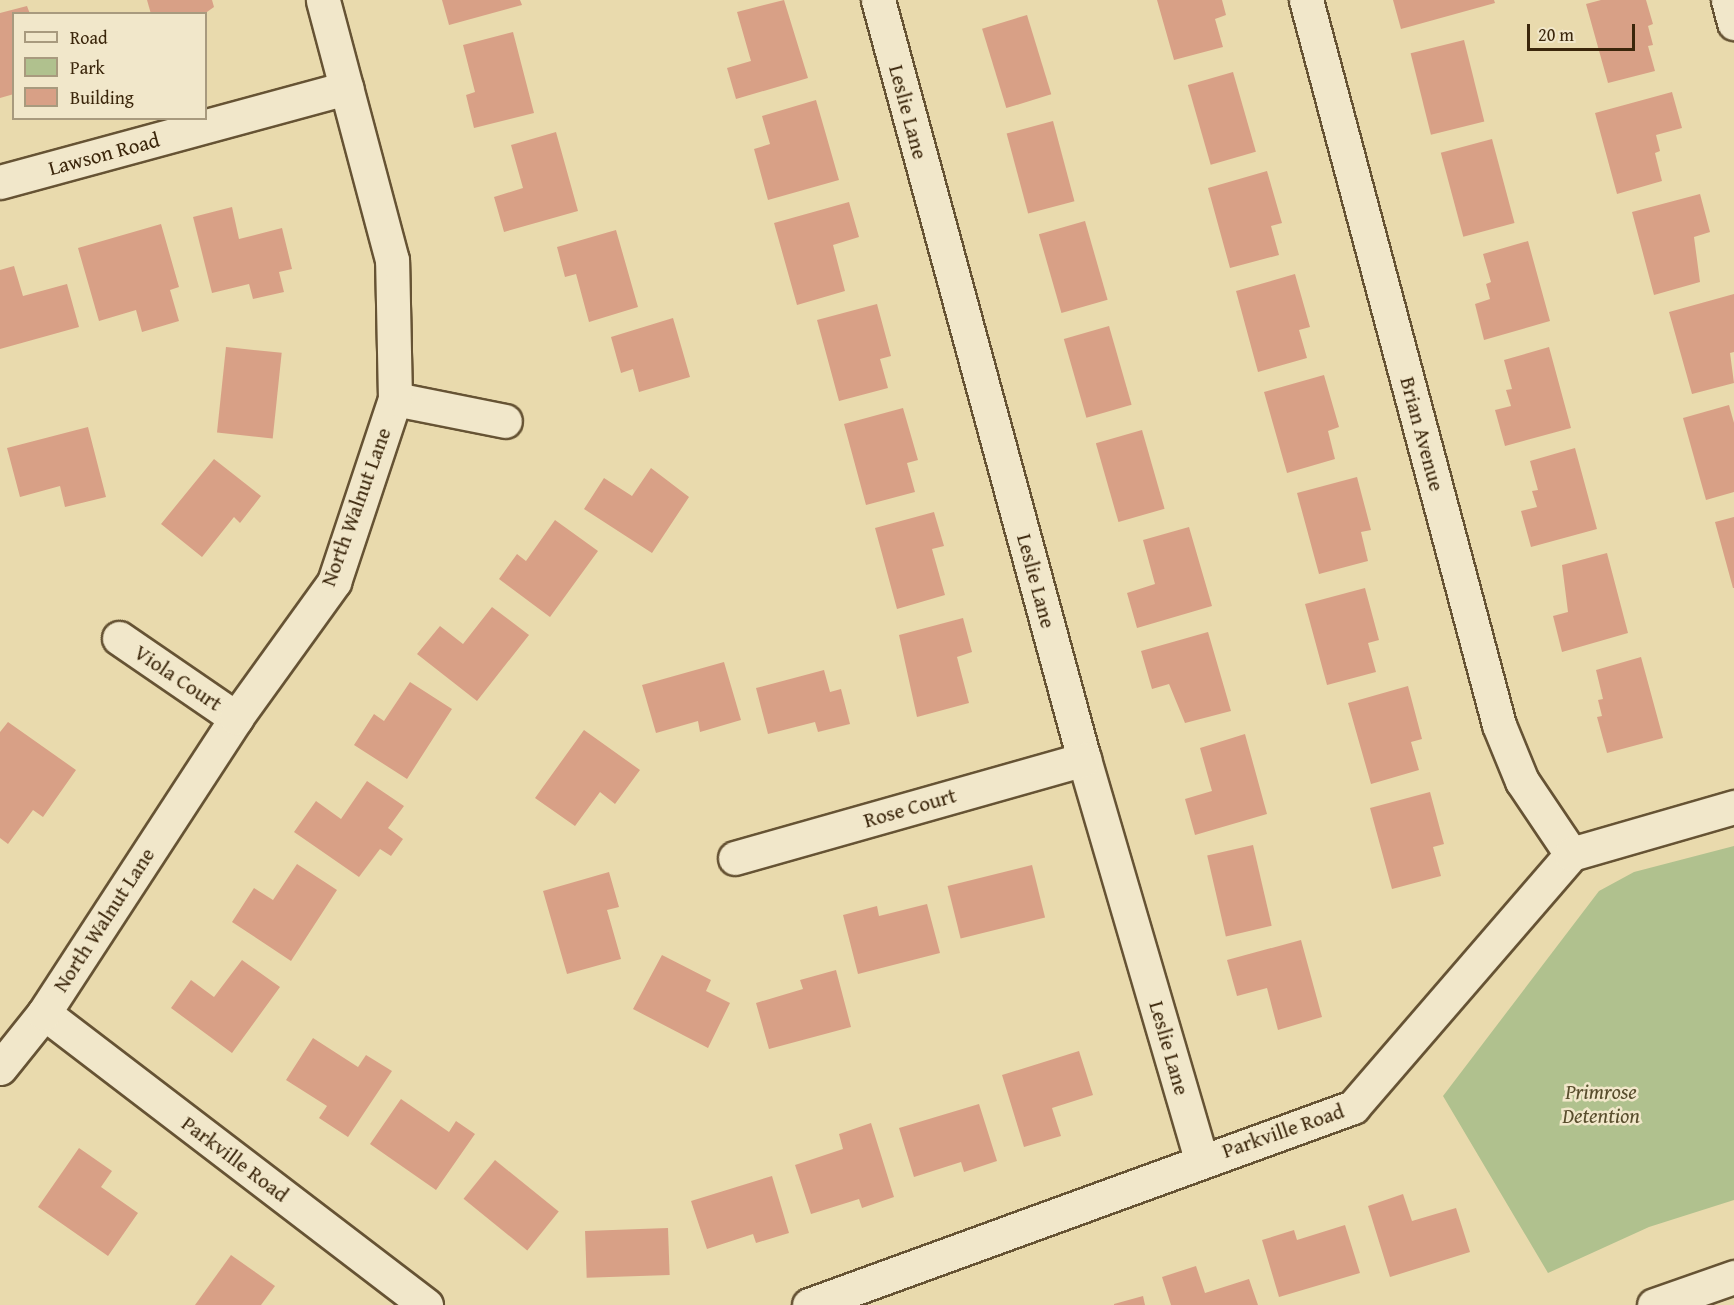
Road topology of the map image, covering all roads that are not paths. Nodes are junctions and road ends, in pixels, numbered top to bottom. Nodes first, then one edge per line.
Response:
1 (323, 0) edge
2 (878, 0) edge
3 (1306, 0) edge
4 (1728, 0) edge
5 (1734, 23) edge
6 (346, 88) junction
7 (0, 182) edge
8 (394, 399) junction
9 (505, 421) dead end
10 (119, 638) dead end
11 (236, 717) junction
12 (1084, 759) junction
13 (1734, 807) edge
14 (1570, 854) junction
15 (735, 858) dead end
16 (44, 1012) junction
17 (0, 1068) edge
18 (1201, 1159) junction
19 (1734, 1277) edge
20 (426, 1305) edge
21 (809, 1305) edge
22 (1654, 1305) edge

1 - 6 street, North Walnut Lane
2 - 12 street, Leslie Lane
3 - 14 street, Brian Avenue
4 - 5 street
6 - 7 street, Lawson Road
6 - 8 street, North Walnut Lane
8 - 9 street
8 - 11 street, North Walnut Lane
10 - 11 street, Viola Court
11 - 16 street, North Walnut Lane
12 - 15 street, Rose Court
12 - 18 street, Leslie Lane
13 - 14 street
14 - 18 street, Parkville Road
16 - 17 street, North Walnut Lane
16 - 20 street, Parkville Road
18 - 21 street, Parkville Road
19 - 22 street

